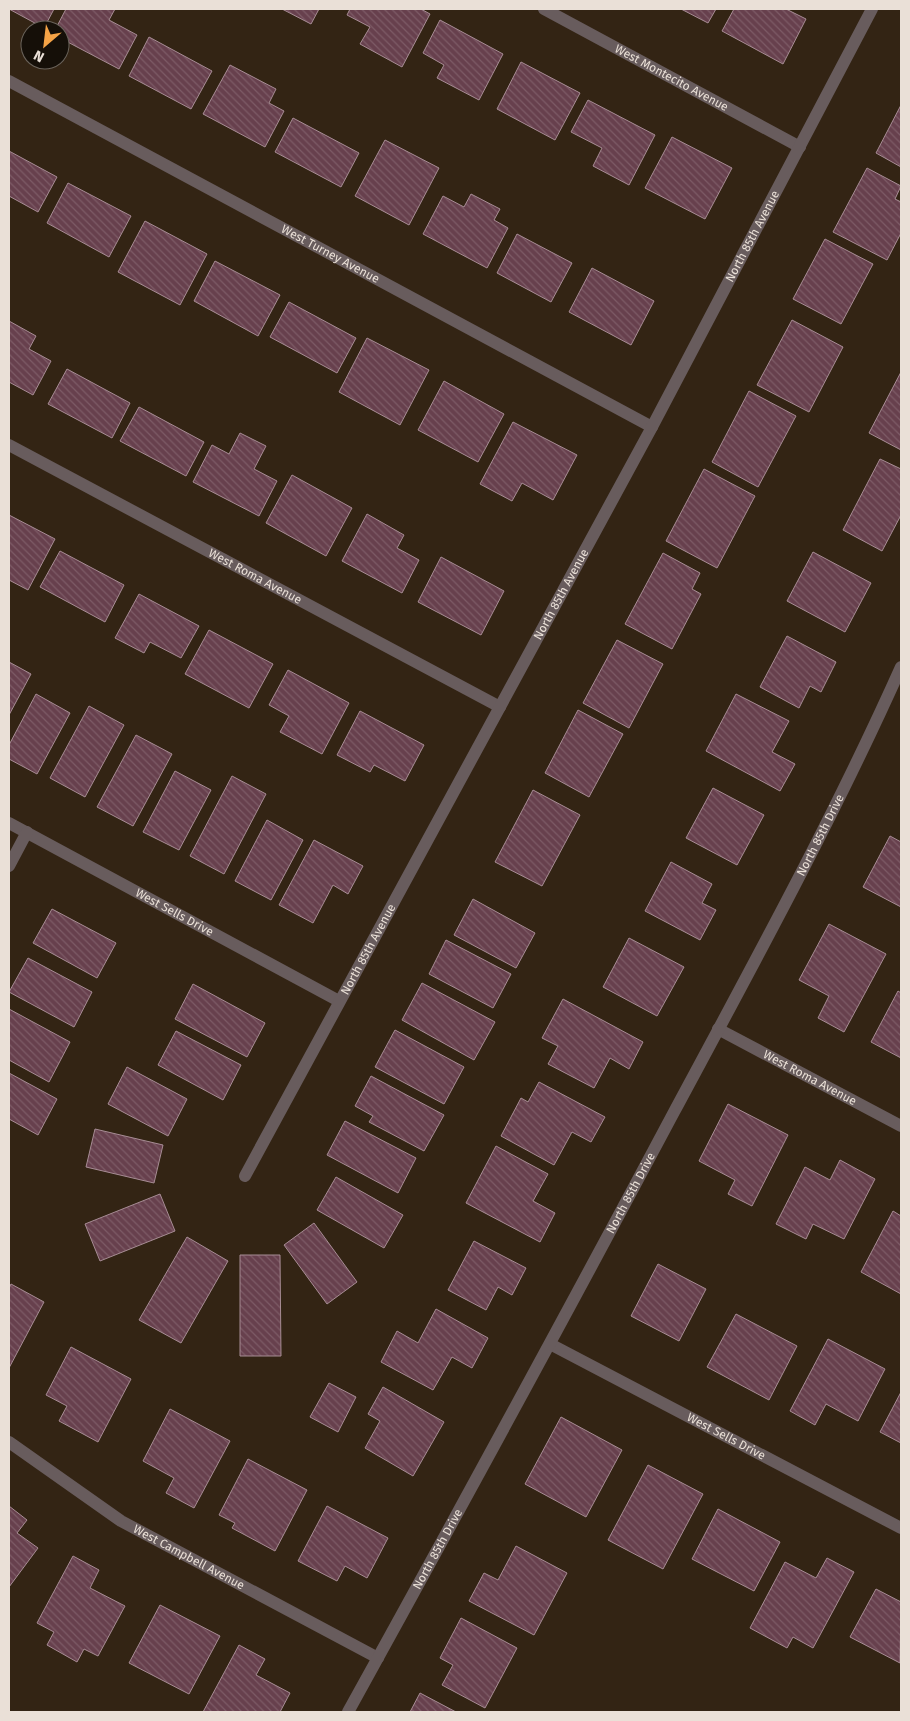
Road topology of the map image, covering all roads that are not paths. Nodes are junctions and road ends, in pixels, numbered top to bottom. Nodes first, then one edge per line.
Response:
1 (544, 9) edge
2 (872, 9) edge
3 (9, 81) edge
4 (800, 147) junction
5 (652, 427) junction
6 (9, 445) edge
7 (901, 667) edge
8 (500, 707) junction
9 (9, 823) edge
10 (27, 832) junction
11 (9, 866) edge
12 (339, 1001) junction
13 (718, 1030) junction
14 (901, 1126) edge
15 (245, 1176) dead end
16 (550, 1344) junction
17 (9, 1442) edge
18 (901, 1528) edge
19 (378, 1658) junction
20 (348, 1712) edge

1 - 4 street, West Montecito Avenue
2 - 4 street, North 85th Avenue
3 - 5 street, West Turney Avenue
4 - 5 street, North 85th Avenue
5 - 8 street, North 85th Avenue
6 - 8 street, West Roma Avenue
7 - 13 street, North 85th Drive
8 - 12 street, North 85th Avenue
9 - 10 street, West Sells Drive
10 - 11 street
10 - 12 street, West Sells Drive
12 - 15 street, North 85th Avenue
13 - 14 street, West Roma Avenue
13 - 16 street, North 85th Drive
16 - 18 street, West Sells Drive
16 - 19 street, North 85th Drive
17 - 19 street, West Campbell Avenue
19 - 20 street, North 85th Drive

